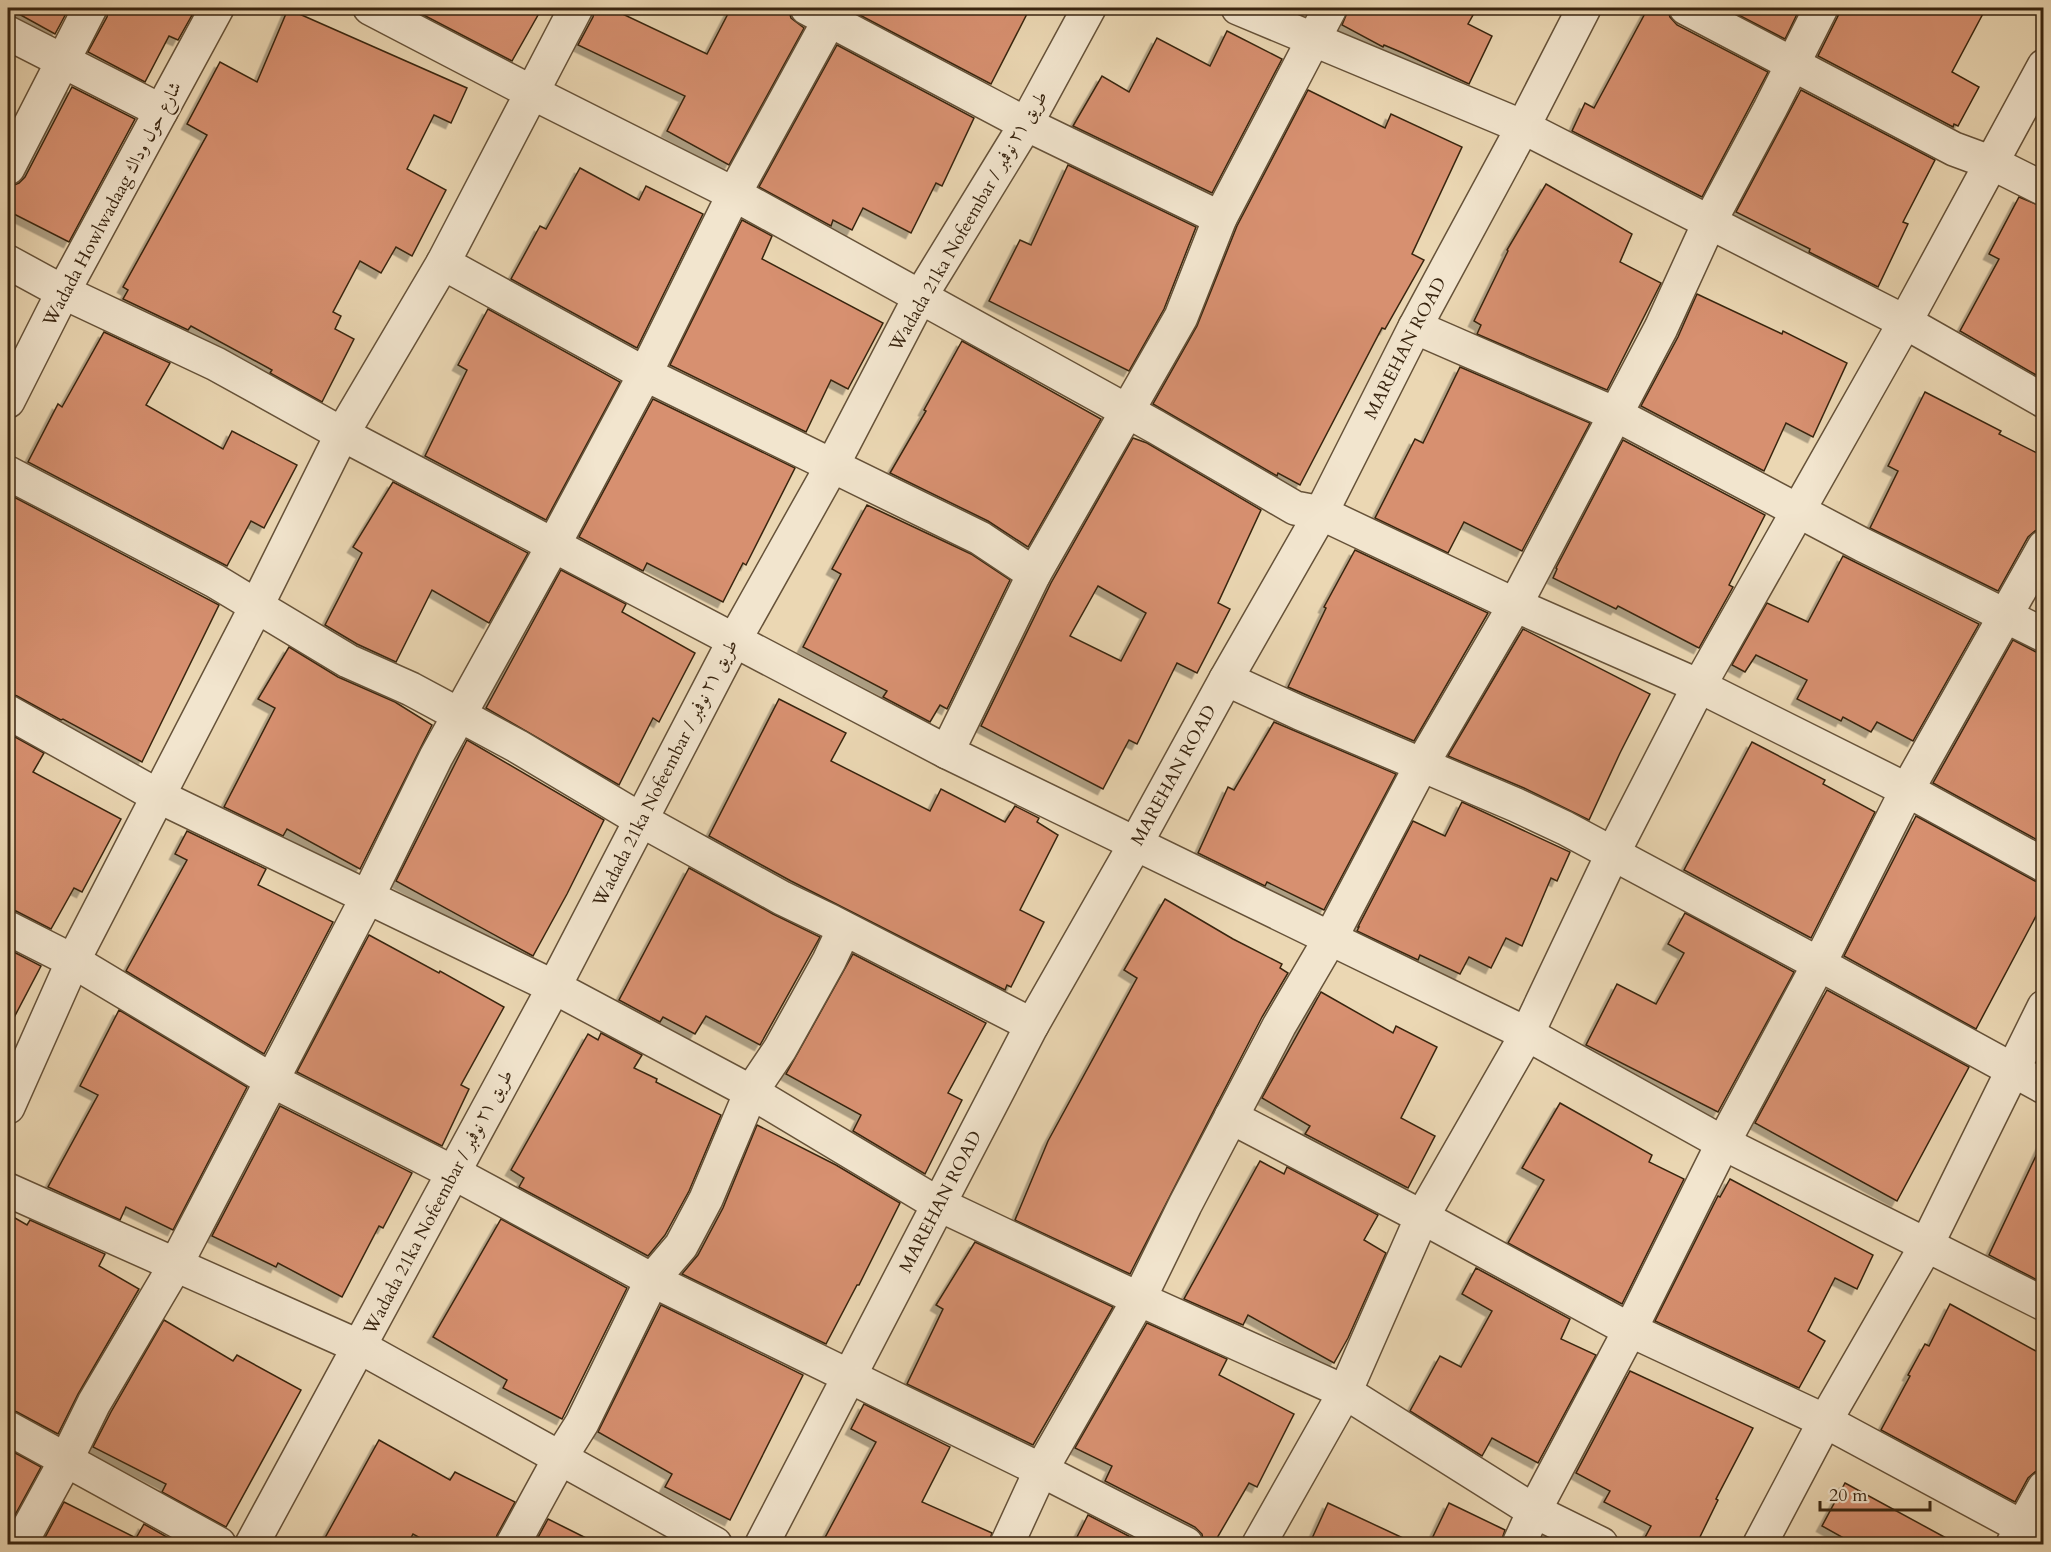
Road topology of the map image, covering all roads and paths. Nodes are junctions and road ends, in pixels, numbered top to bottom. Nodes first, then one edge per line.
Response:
1 (90, 8) edge
2 (217, 8) edge
3 (370, 8) edge
4 (576, 8) edge
5 (1089, 8) edge
6 (1238, 8) edge
7 (1330, 8) edge
8 (1584, 8) edge
9 (1686, 8) edge
10 (1821, 8) edge
11 (824, 11) edge
12 (8, 33) edge
13 (1312, 38) junction
14 (64, 61) junction
15 (1793, 65) junction
16 (2043, 66) edge
17 (531, 92) junction
18 (161, 111) junction
19 (1026, 124) junction
20 (1523, 127) junction
21 (1992, 163) junction
22 (8, 168) edge
23 (2043, 189) edge
24 (734, 194) junction
25 (1220, 218) junction
26 (1710, 221) junction
27 (8, 262) edge
28 (443, 263) junction
29 (63, 292) junction
30 (920, 297) junction
31 (1905, 322) junction
32 (1415, 327) junction
33 (645, 374) junction
34 (8, 400) edge
35 (2043, 401) edge
36 (1127, 411) junction
37 (1615, 414) junction
38 (342, 434) junction
39 (832, 465) junction
40 (8, 473) edge
41 (1799, 510) junction
42 (1322, 513) junction
43 (553, 546) junction
44 (2043, 547) edge
45 (1034, 574) junction
46 (1515, 605) junction
47 (256, 607) junction
48 (2005, 616) junction
49 (2043, 635) edge
50 (735, 639) junction
51 (1226, 679) junction
52 (1699, 686) junction
53 (8, 712) edge
54 (460, 716) junction
55 (948, 752) junction
56 (1422, 764) junction
57 (1907, 790) junction
58 (158, 796) junction
59 (641, 820) junction
60 (1136, 843) junction
61 (1612, 855) junction
62 (2043, 865) edge
63 (367, 898) junction
64 (8, 928) edge
65 (844, 928) junction
66 (1330, 939) junction
67 (73, 961) junction
68 (1819, 964) junction
69 (554, 987) junction
70 (2043, 1006) edge
71 (1032, 1025) junction
72 (1527, 1034) junction
73 (2012, 1071) junction
74 (271, 1080) junction
75 (2043, 1087) edge
76 (751, 1092) junction
77 (8, 1107) edge
78 (1231, 1117) junction
79 (1723, 1143) junction
80 (454, 1173) junction
81 (8, 1190) edge
82 (938, 1204) junction
83 (1422, 1216) junction
84 (1926, 1246) junction
85 (176, 1264) junction
86 (652, 1280) junction
87 (1139, 1299) junction
88 (2043, 1304) edge
89 (1630, 1330) junction
90 (360, 1347) junction
91 (850, 1377) junction
92 (1345, 1392) junction
93 (1825, 1421) junction
94 (8, 1428) edge
95 (560, 1458) junction
96 (66, 1460) junction
97 (1041, 1470) junction
98 (2043, 1488) edge
99 (1534, 1511) junction
100 (2026, 1537) edge
101 (20, 1545) edge
102 (219, 1545) edge
103 (252, 1545) edge
104 (513, 1545) edge
105 (715, 1545) edge
106 (762, 1545) edge
107 (1007, 1545) edge
108 (1186, 1545) edge
109 (1259, 1545) edge
110 (1519, 1545) edge
111 (1601, 1545) edge
112 (1760, 1545) edge

1 - 14 street
2 - 18 street, Wadada Howlwadaag شارع حول وداك
3 - 17 street
4 - 17 street
5 - 19 street, Wadada 21ka Nofeembar / طريق ٢١ نوفمبر
6 - 13 street
7 - 13 street
8 - 20 street, MAREHAN ROAD
9 - 15 street
10 - 15 street
11 - 19 street
11 - 24 street
12 - 14 street
13 - 20 street
13 - 25 street
14 - 18 street
14 - 22 street
15 - 21 street
15 - 26 street
16 - 21 street
17 - 24 street
17 - 28 street
18 - 29 street, Wadada Howlwadaag شارع حول وداك
19 - 25 street
19 - 30 street, Wadada 21ka Nofeembar / طريق ٢١ نوفمبر
20 - 26 street
20 - 32 street, MAREHAN ROAD
21 - 23 street
21 - 31 street
24 - 30 street
24 - 33 street
25 - 36 street
26 - 31 street
26 - 37 street
27 - 29 street
28 - 33 street
28 - 38 street
29 - 34 street, Wadada Howlwadaag شارع حول وداك
29 - 38 street
30 - 36 street
30 - 39 street, Wadada 21ka Nofeembar / طريق ٢١ نوفمبر
31 - 35 street
31 - 41 street
32 - 37 street
32 - 42 street, MAREHAN ROAD
33 - 39 street
33 - 43 street
36 - 42 street
36 - 45 street
37 - 41 street
37 - 46 street
38 - 43 street
38 - 47 street
39 - 45 street
39 - 50 street, Wadada 21ka Nofeembar / طريق ٢١ نوفمبر
40 - 47 street
41 - 48 street
41 - 52 street
42 - 46 street
42 - 51 street, MAREHAN ROAD
43 - 50 street
43 - 54 street
44 - 48 street
45 - 55 street
46 - 52 street
46 - 56 street
47 - 54 street
47 - 58 street
48 - 49 street
48 - 57 street
50 - 55 street
50 - 59 street, Wadada 21ka Nofeembar / طريق ٢١ نوفمبر
51 - 56 street
51 - 60 street, MAREHAN ROAD
52 - 57 street
52 - 61 street
53 - 58 street
54 - 59 street
54 - 63 street
55 - 60 street
56 - 61 street
56 - 66 street
57 - 62 street
57 - 68 street
58 - 63 street
58 - 67 street
59 - 65 street
59 - 69 street, Wadada 21ka Nofeembar / طريق ٢١ نوفمبر
60 - 66 street
60 - 71 street, MAREHAN ROAD
61 - 68 street
61 - 72 street
63 - 69 street
63 - 74 street
64 - 67 street
65 - 71 street
65 - 76 street
66 - 72 street
66 - 78 street
67 - 74 street
67 - 77 street
68 - 73 street
68 - 79 street
69 - 76 street
69 - 80 street, Wadada 21ka Nofeembar / طريق ٢١ نوفمبر
70 - 73 street
71 - 82 street, MAREHAN ROAD
72 - 79 street
72 - 83 street
73 - 75 street
73 - 84 street
74 - 80 street
74 - 85 street
76 - 82 street
76 - 86 street
78 - 83 street
78 - 87 street
79 - 84 street
79 - 89 street
80 - 86 street
80 - 90 street, Wadada 21ka Nofeembar / طريق ٢١ نوفمبر
81 - 85 street
82 - 87 street
82 - 91 street, MAREHAN ROAD
83 - 89 street
83 - 92 street
84 - 88 street
84 - 93 street
85 - 90 street
85 - 96 street
86 - 91 street
86 - 95 street
87 - 92 street
87 - 97 street
89 - 93 street
89 - 99 street
90 - 95 street
90 - 103 street, Wadada 21ka Nofeembar / طريق ٢١ نوفمبر
91 - 97 street
91 - 106 street, MAREHAN ROAD
92 - 99 street
92 - 109 street
93 - 100 street
93 - 112 street
94 - 96 street
95 - 104 street
95 - 105 street
96 - 101 street
96 - 102 street
97 - 107 street
97 - 108 street
98 - 100 street
99 - 110 street
99 - 111 street

